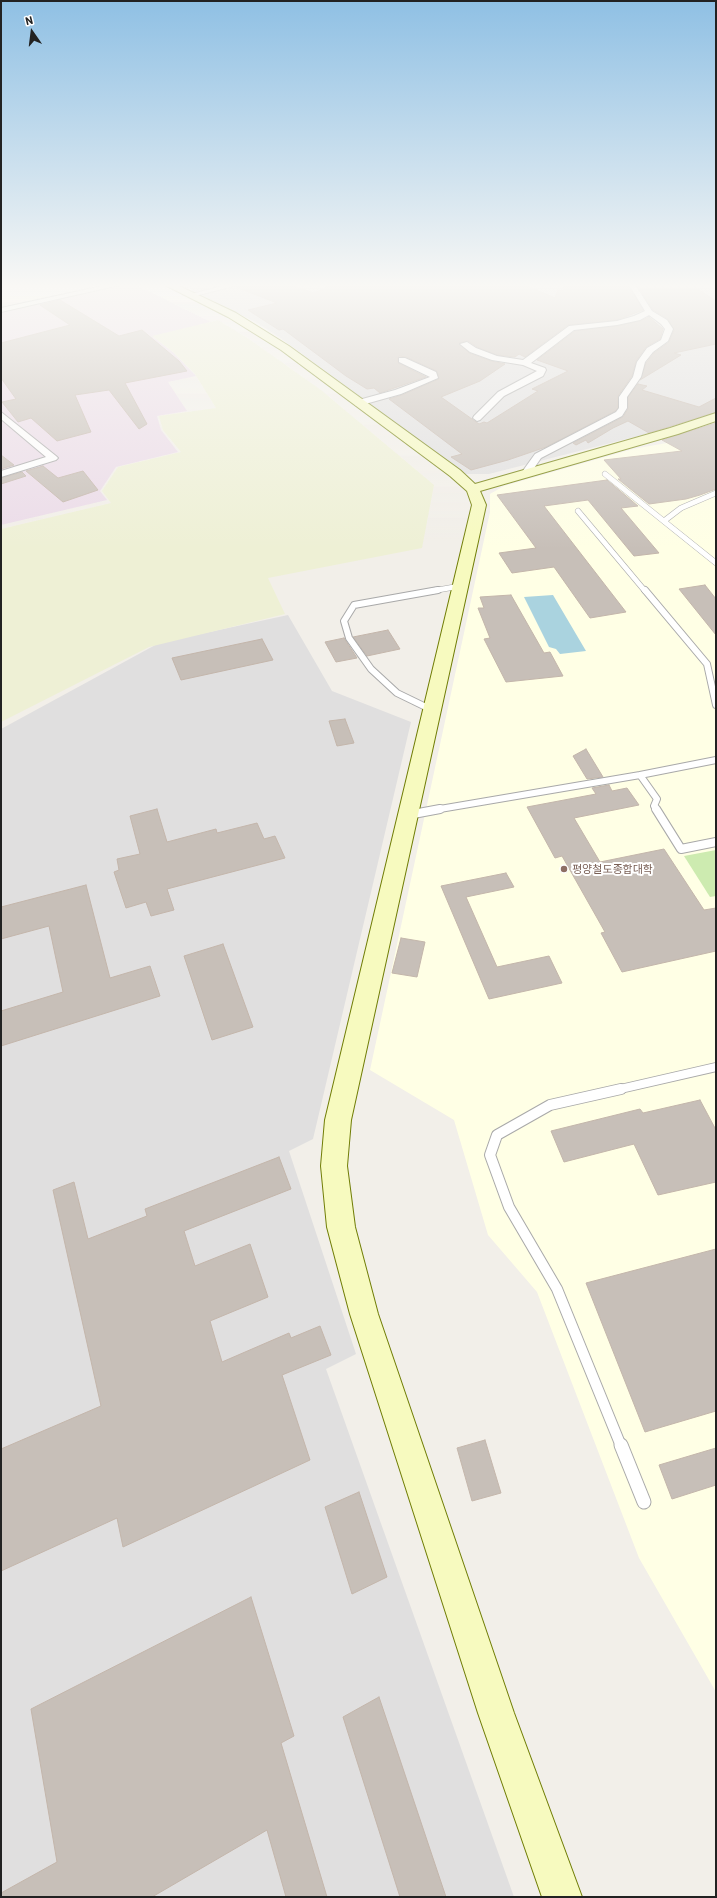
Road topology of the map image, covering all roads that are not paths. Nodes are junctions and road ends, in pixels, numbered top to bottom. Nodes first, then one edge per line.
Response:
1 (317, 372) edge
2 (428, 372) edge
3 (541, 372) edge
4 (638, 372) edge
5 (358, 402) junction
6 (1, 415) edge
7 (716, 417) edge
8 (477, 418) dead end
9 (527, 472) junction
10 (1, 474) edge
11 (605, 474) dead end
12 (474, 489) junction
13 (716, 493) edge
14 (578, 511) dead end
15 (664, 521) junction
16 (716, 563) edge
17 (460, 586) junction
18 (714, 687) edge
19 (716, 705) edge
20 (432, 710) junction
21 (716, 760) edge
22 (640, 775) junction
23 (408, 815) junction
24 (716, 842) edge
25 (716, 1067) edge
26 (644, 1502) dead end
27 (562, 1897) edge

1 - 5 street
2 - 5 street
3 - 8 street
4 - 9 street
5 - 12 street
6 - 10 street
7 - 9 street
9 - 12 street
11 - 15 lane
12 - 17 street
13 - 15 lane
14 - 18 lane
15 - 16 lane
17 - 20 street
17 - 20 lane
18 - 19 lane
20 - 23 street
21 - 22 lane
22 - 23 lane
22 - 24 lane
23 - 27 street
25 - 26 lane

